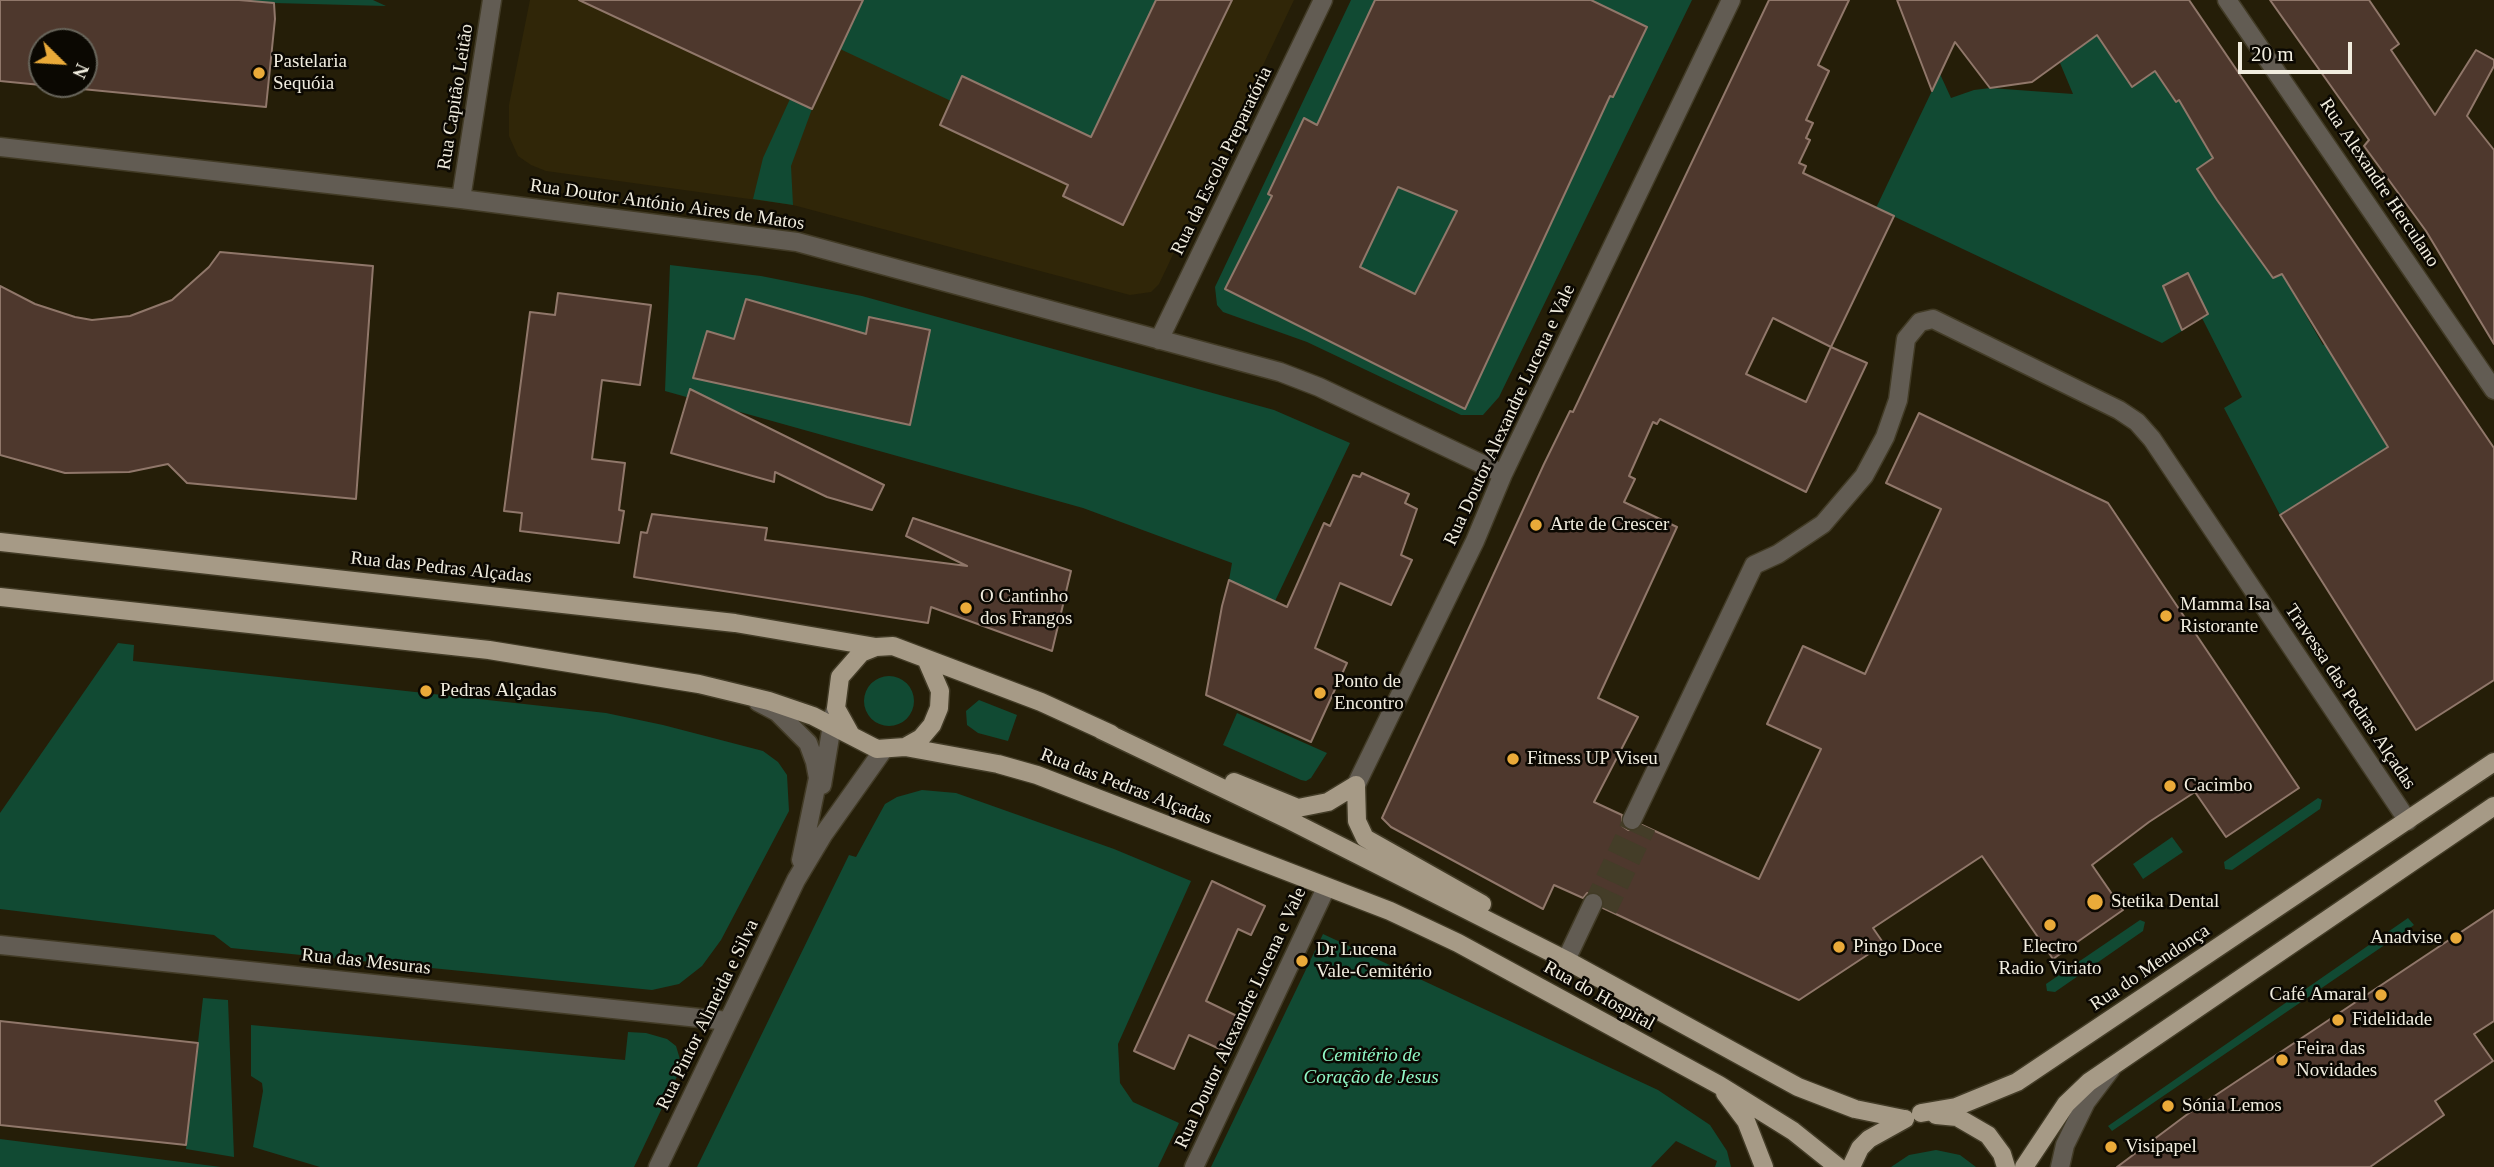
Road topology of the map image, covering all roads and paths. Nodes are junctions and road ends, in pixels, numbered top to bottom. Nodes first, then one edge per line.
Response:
1 (492, 0) edge
2 (1323, 0) edge
3 (1731, 0) edge
4 (2227, 0) edge
5 (0, 147) edge
6 (461, 200) junction
7 (1159, 340) junction
8 (2494, 390) edge
9 (1503, 474) junction
10 (0, 542) edge
11 (0, 597) edge
12 (876, 647) junction
13 (926, 660) junction
14 (735, 691) junction
15 (836, 692) junction
16 (833, 726) junction
17 (1101, 730) junction
18 (852, 735) junction
19 (905, 747) junction
20 (884, 749) junction
21 (2494, 762) edge
22 (1356, 785) junction
23 (2494, 806) edge
24 (813, 815) junction
25 (1632, 820) tunnel mouth
26 (2408, 821) junction
27 (796, 880) junction
28 (1326, 888) junction
29 (1593, 903) tunnel mouth
30 (0, 945) edge
31 (1546, 950) junction
32 (1566, 960) junction
33 (729, 1021) junction
34 (2117, 1061) junction
35 (1718, 1085) junction
36 (1912, 1116) junction
37 (2006, 1166) edge
38 (658, 1167) edge
39 (1194, 1167) edge
40 (1765, 1167) edge
41 (1838, 1167) edge
42 (1851, 1167) edge
43 (2024, 1167) edge
44 (2060, 1167) edge

1 - 6 street, Rua Capitão Leitão
2 - 7 street, Rua da Escola Preparatória
3 - 9 street, Rua Doutor Alexandre Lucena e Vale
4 - 8 street, Rua Alexandre Herculano
5 - 6 street, Rua Doutor António Aires de Matos
6 - 7 street, Rua Doutor António Aires de Matos
7 - 9 street, Rua Doutor António Aires de Matos
9 - 22 street, Rua Doutor Alexandre Lucena e Vale
10 - 12 main road, Rua das Pedras Alçadas
11 - 14 main road, Rua das Pedras Alçadas
12 - 13 main road, Rua das Pedras Alçadas
12 - 15 main road
13 - 17 main road, Rua das Pedras Alçadas
13 - 19 main road
14 - 16 main road, Rua das Pedras Alçadas
14 - 24 street, Rua Pintor Almeida e Silva
15 - 16 street
15 - 18 main road
16 - 18 main road, Rua das Pedras Alçadas
16 - 24 street
17 - 22 main road, Rua das Pedras Alçadas
17 - 31 main road, Rua do Hospital
18 - 20 main road, Rua das Pedras Alçadas
19 - 20 main road, Rua das Pedras Alçadas
19 - 28 main road, Rua das Pedras Alçadas
20 - 27 street, Rua Pintor Almeida e Silva
21 - 26 main road, Rua do Mendonça
22 - 31 main road, Rua do Hospital
23 - 34 main road
24 - 27 street, Rua Pintor Almeida e Silva
25 - 26 street, Travessa das Pedras Alçadas
26 - 36 main road, Rua do Mendonça
27 - 33 street, Rua Pintor Almeida e Silva
28 - 35 main road, Rua do Hospital
28 - 39 street, Rua Doutor Alexandre Lucena e Vale
29 - 32 street
30 - 33 street, Rua das Mesuras
31 - 32 main road, Rua do Hospital
32 - 36 main road, Rua do Hospital
33 - 38 street, Rua Pintor Almeida e Silva
34 - 43 main road
34 - 44 street
35 - 40 main road
35 - 41 main road, Rua do Hospital
36 - 37 main road, Rua do Hospital
36 - 42 main road

